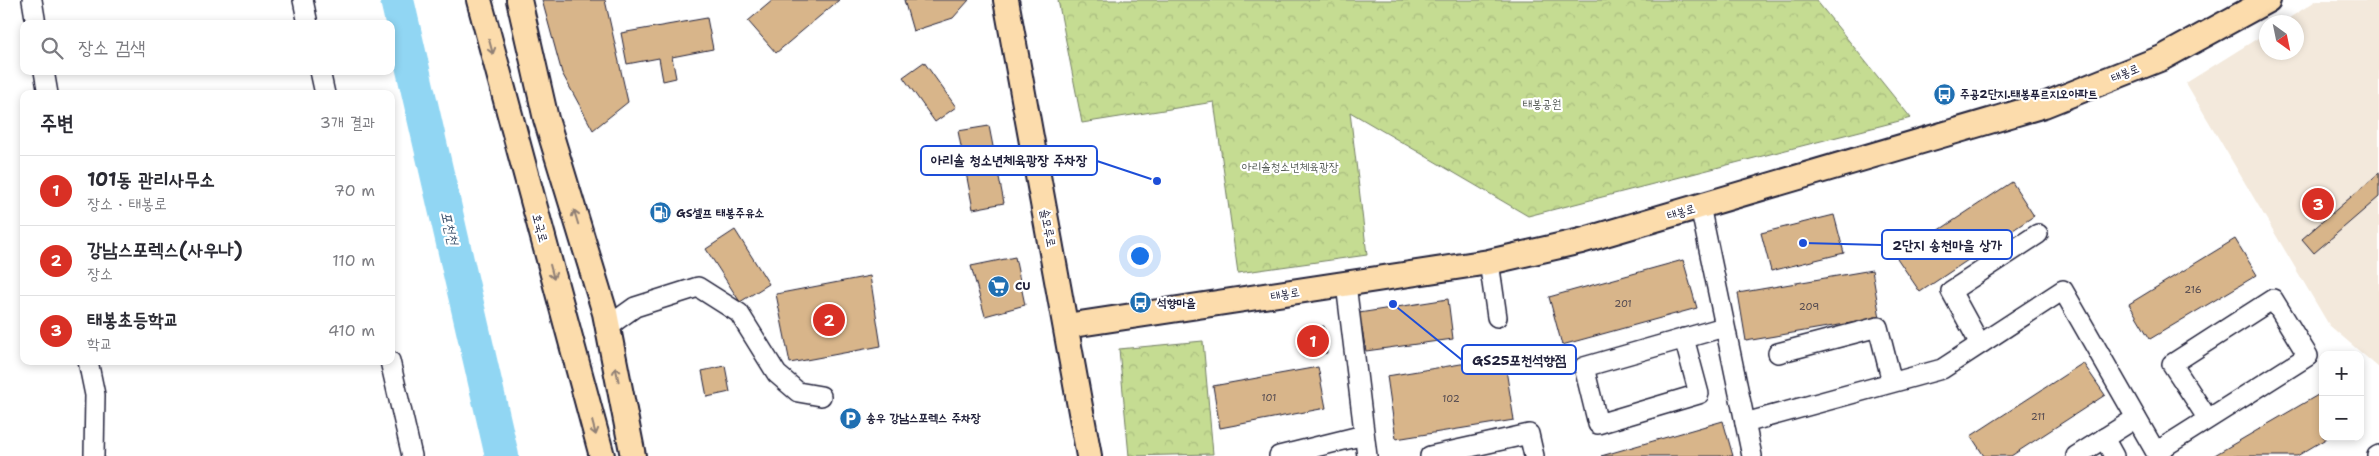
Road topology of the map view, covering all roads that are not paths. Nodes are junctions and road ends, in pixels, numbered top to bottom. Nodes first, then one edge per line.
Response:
1 (32, 0) edge
2 (303, 0) edge
3 (478, 0) edge
4 (519, 0) edge
5 (1006, 0) edge
6 (2268, 0) edge
7 (35, 20) edge
8 (307, 20) edge
9 (45, 75) edge
10 (321, 75) edge
11 (47, 90) edge
12 (324, 90) edge
13 (1700, 206) junction
14 (2038, 234) dead end
15 (1489, 262) junction
16 (1346, 284) junction
17 (1497, 317) dead end
18 (1066, 326) junction
19 (607, 327) junction
20 (1724, 327) junction
21 (1684, 338) junction
22 (1980, 344) junction
23 (1778, 353) dead end
24 (89, 365) edge
25 (391, 365) edge
26 (1892, 382) junction
27 (821, 396) dead end
28 (2136, 418) junction
29 (2208, 419) junction
30 (1745, 423) junction
31 (1364, 435) junction
32 (2104, 438) junction
33 (2157, 454) edge
34 (94, 456) edge
35 (412, 456) edge
36 (602, 456) edge
37 (633, 456) edge
38 (1089, 456) edge
39 (1279, 456) edge
40 (1367, 456) edge
41 (1430, 456) edge
42 (1534, 456) edge
43 (1752, 456) edge
44 (2076, 456) edge
45 (2114, 456) edge

1 - 7 lane
2 - 8 lane
3 -> 36 main road, 호국로
19 -> 4 main road
5 - 18 main road, 솔모루로
6 - 13 main road, 태봉로
9 - 11 lane
10 - 12 lane
13 - 15 main road, 태봉로
13 - 20 lane
14 - 22 lane
15 - 16 main road, 태봉로
15 - 17 lane
16 - 18 main road, 태봉로
16 - 31 lane
18 - 38 main road, 솔모루로
19 - 27 lane
37 -> 19 main road
20 - 21 lane
20 - 30 lane
21 - 21 lane
22 - 26 lane
22 - 28 lane
23 - 26 lane
24 - 34 lane
25 - 35 lane
26 - 30 lane
28 - 32 lane
28 - 33 lane
29 - 29 lane
29 - 33 lane
30 - 43 lane
31 - 39 lane
31 - 40 lane
32 - 44 lane
32 - 45 lane
41 - 42 lane

